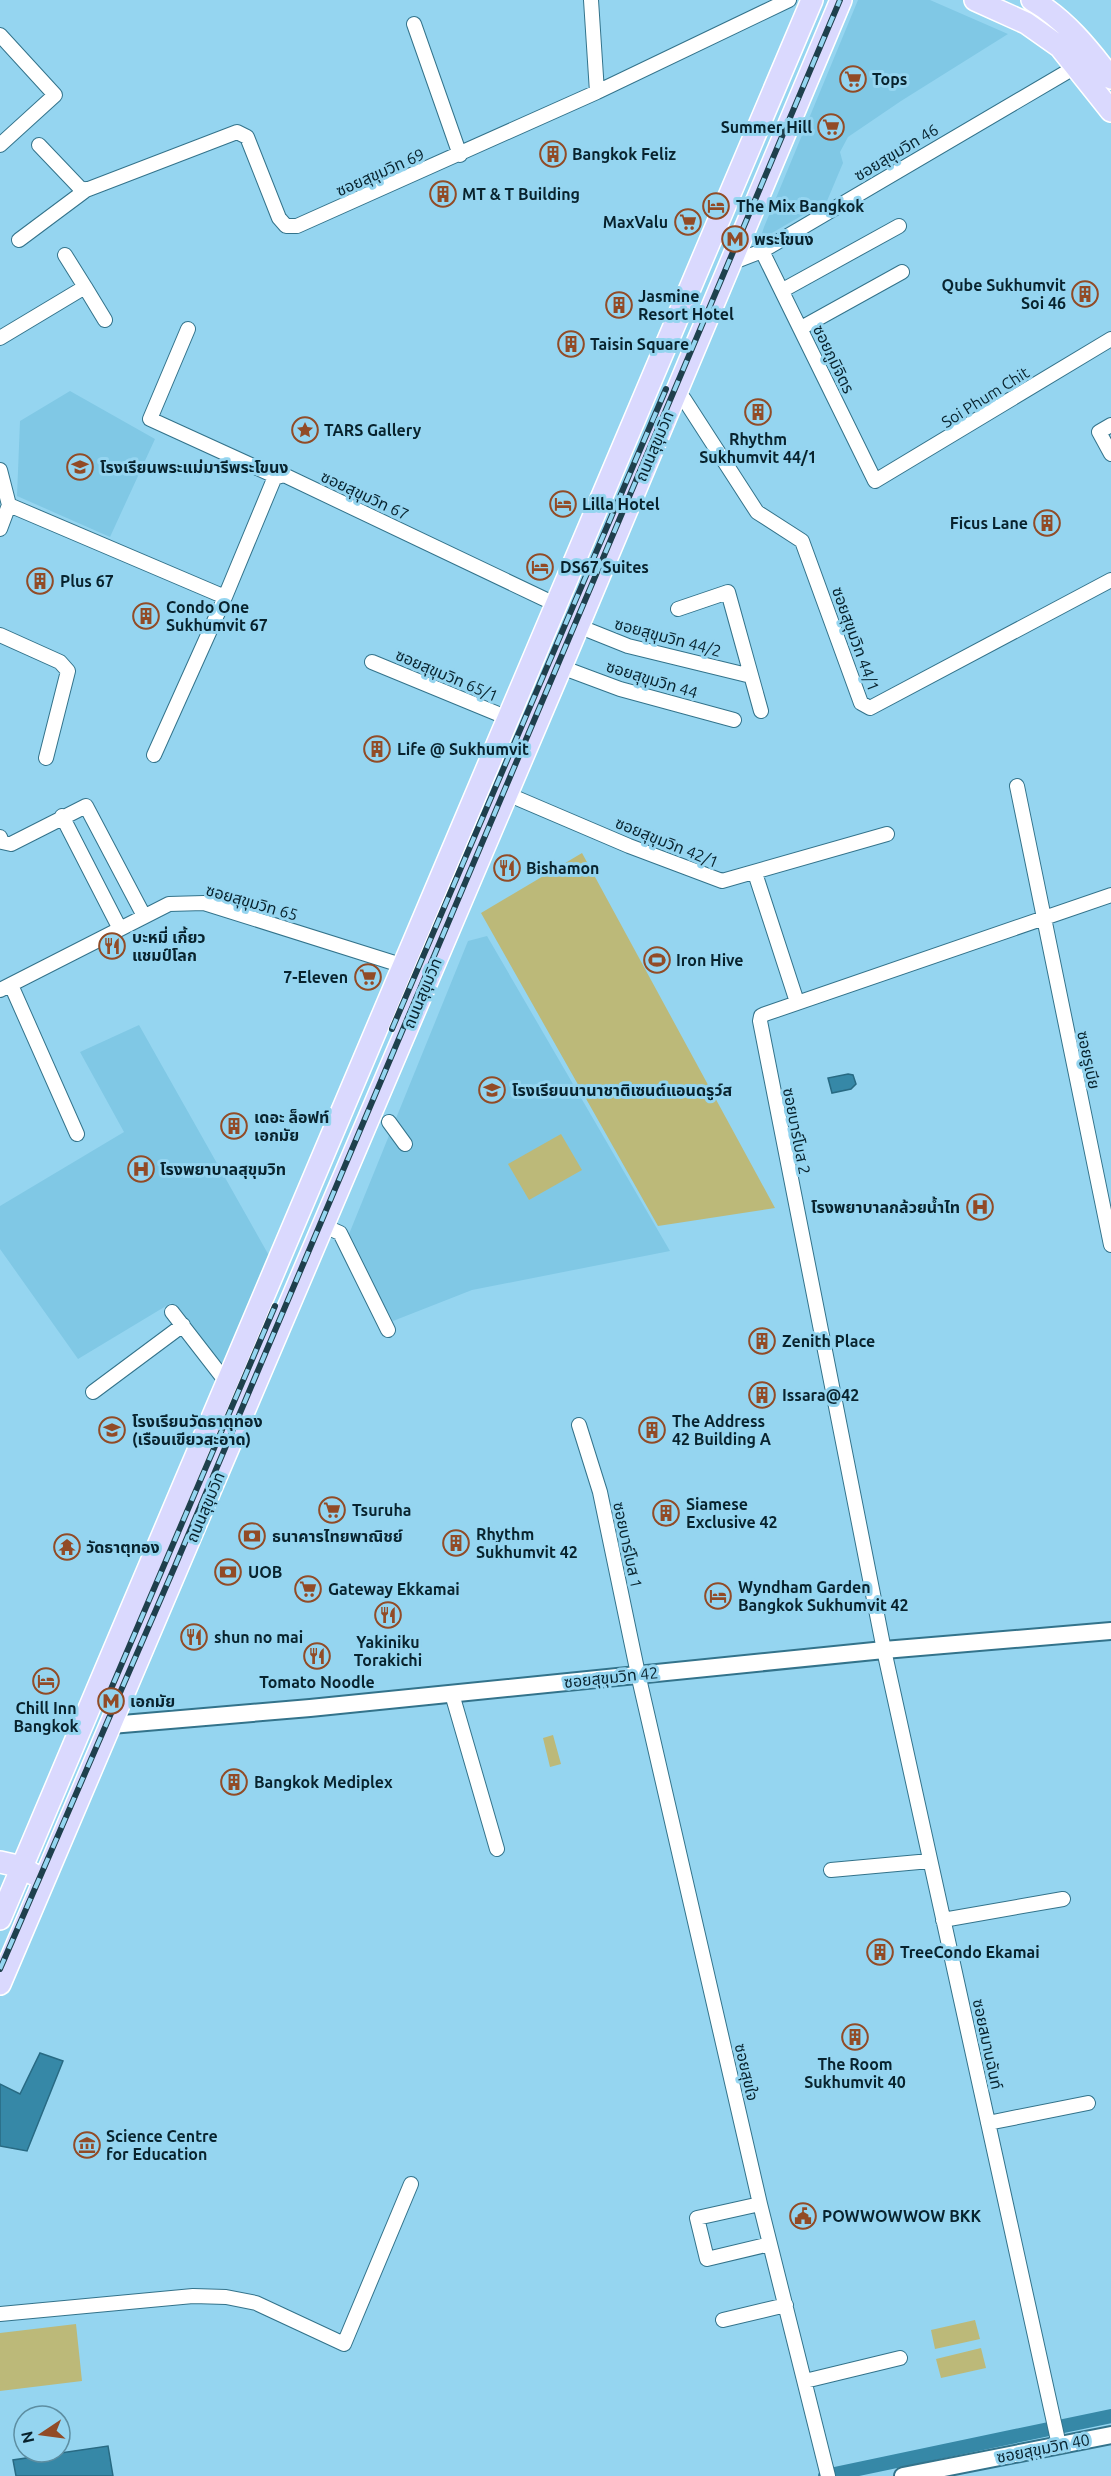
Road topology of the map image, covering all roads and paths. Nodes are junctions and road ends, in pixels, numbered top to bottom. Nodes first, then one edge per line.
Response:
1 (591, 0) edge
2 (789, 0) edge
3 (812, 0) edge
4 (841, 0) edge
5 (975, 0) edge
6 (1032, 0) edge
7 (1014, 8) edge
8 (414, 24) dead end
9 (0, 35) edge
10 (1077, 66) junction
11 (1107, 67) edge
12 (597, 92) junction
13 (1111, 111) edge
14 (0, 145) edge
15 (39, 145) dead end
16 (460, 155) junction
17 (86, 190) junction
18 (899, 226) dead end
19 (18, 240) dead end
20 (762, 251) junction
21 (65, 255) dead end
22 (731, 263) junction
23 (902, 272) dead end
24 (85, 287) junction
25 (783, 290) junction
26 (105, 320) dead end
27 (801, 328) junction
28 (188, 329) dead end
29 (0, 338) edge
30 (1111, 339) edge
31 (676, 396) junction
32 (1111, 425) edge
33 (1111, 454) edge
34 (0, 470) edge
35 (277, 477) junction
36 (875, 481) joint
37 (9, 505) junction
38 (0, 529) edge
39 (1111, 580) edge
40 (225, 597) junction
41 (557, 605) junction
42 (678, 609) dead end
43 (578, 626) junction
44 (0, 635) edge
45 (372, 662) dead end
46 (561, 667) junction
47 (751, 676) junction
48 (761, 711) dead end
49 (508, 718) junction
50 (734, 720) dead end
51 (154, 755) dead end
52 (46, 758) dead end
53 (1017, 786) dead end
54 (507, 794) junction
55 (62, 816) junction
56 (887, 834) dead end
57 (0, 837) edge
58 (755, 873) junction
59 (1111, 895) edge
60 (144, 916) junction
61 (1043, 918) junction
62 (120, 928) junction
63 (404, 966) junction
64 (5, 988) edge
65 (797, 1002) junction
66 (389, 1122) dead end
67 (77, 1134) dead end
68 (405, 1144) dead end
69 (1106, 1190) edge
70 (324, 1226) junction
71 (1111, 1245) edge
72 (269, 1284) junction
73 (294, 1295) junction
74 (172, 1312) dead end
75 (183, 1325) junction
76 (388, 1330) dead end
77 (227, 1383) junction
78 (93, 1392) dead end
79 (579, 1425) dead end
80 (1111, 1631) edge
81 (884, 1650) junction
82 (638, 1674) junction
83 (452, 1694) junction
84 (87, 1715) junction
85 (111, 1725) junction
86 (497, 1849) dead end
87 (930, 1860) junction
88 (0, 1862) edge
89 (22, 1868) junction
90 (831, 1870) dead end
91 (45, 1882) junction
92 (1063, 1899) dead end
93 (0, 1919) edge
94 (943, 1920) junction
95 (0, 1984) edge
96 (1089, 2103) dead end
97 (988, 2123) junction
98 (411, 2184) dead end
99 (760, 2204) junction
100 (770, 2244) junction
101 (786, 2305) junction
102 (0, 2314) edge
103 (723, 2320) dead end
104 (900, 2358) dead end
105 (805, 2381) junction
106 (1111, 2435) edge
107 (1058, 2441) junction
108 (828, 2473) edge
109 (915, 2475) edge

1 - 12 street
2 - 12 street, ซอยสุขุมวิท 69
3 - 41 main road, ถนนสุขุมวิท
4 - 22 main road, ถนนสุขุมวิท
5 - 7 main road
6 - 11 main road
7 - 10 main road
8 - 16 street
9 - 14 street
10 - 13 main road
10 - 20 street, ซอยสุขุมวิท 46
12 - 16 street, ซอยสุขุมวิท 69
15 - 17 street
16 - 17 street, ซอยสุขุมวิท 69
17 - 19 street, ซอยสุขุมวิท 69
18 - 25 street
20 - 22 street, ซอยสุขุมวิท 46
20 - 25 street, ซอยภูมิจิตร
21 - 24 street
22 - 31 main road, ถนนสุขุมวิท
23 - 27 street
24 - 26 street
24 - 29 street
25 - 27 street, ซอยภูมิจิตร
27 - 36 street, ซอยภูมิจิตร
28 - 35 street, ซอยสุขุมวิท 67
30 - 36 street, Soi Phum Chit
31 - 39 street, ซอยสุขุมวิท 44/1
31 - 43 main road, ถนนสุขุมวิท
32 - 33 street
34 - 37 street
35 - 40 street
35 - 41 street, ซอยสุขุมวิท 67
37 - 38 street
37 - 40 street
40 - 51 street
41 - 43 main road
41 - 49 main road, ถนนสุขุมวิท
42 - 47 street
43 - 46 main road, ถนนสุขุมวิท
43 - 47 street, ซอยสุขุมวิท 44/2
44 - 52 street
45 - 49 street, ซอยสุขุมวิท 65/1
46 - 50 street, ซอยสุขุมวิท 44
46 - 54 main road, ถนนสุขุมวิท
47 - 48 street
49 - 63 main road, ถนนสุขุมวิท
53 - 61 street, ซอยรูเบีย
54 - 58 street, ซอยสุขุมวิท 42/1
54 - 70 main road, ถนนสุขุมวิท
55 - 57 street
55 - 60 street
55 - 62 street
56 - 58 street, ซอยสุขุมวิท 42/1
58 - 65 street
59 - 61 street, ซอยบาร์โบส 2
60 - 62 street, ซอยสุขุมวิท 65
60 - 63 street, ซอยสุขุมวิท 65
61 - 65 street, ซอยบาร์โบส 2
61 - 69 street, ซอยรูเบีย
62 - 64 street, ซอยสุขุมวิท 65
63 - 72 main road, ถนนสุขุมวิท
64 - 67 street
65 - 81 street, ซอยบาร์โบส 2
66 - 68 street
69 - 71 street, ซอยรูเบีย
70 - 73 main road, ถนนสุขุมวิท
70 - 76 street
72 - 73 main road
72 - 77 main road, ถนนสุขุมวิท
73 - 85 main road, ถนนสุขุมวิท
74 - 75 street
75 - 77 street
75 - 78 street
77 - 84 main road, ถนนสุขุมวิท
79 - 82 street, ซอยบาร์โบส 1
80 - 81 street, ซอยสุขุมวิท 42
81 - 82 street, ซอยสุขุมวิท 42
81 - 87 street, ซอยสมานฉันท์
82 - 83 street, ซอยสุขุมวิท 42
82 - 99 street, ซอยสุขใจ
83 - 85 street, ซอยสุขุมวิท 42
83 - 86 street
84 - 85 main road
84 - 89 main road, ถนนสุขุมวิท
85 - 91 main road, ถนนสุขุมวิท
87 - 90 street
87 - 94 street, ซอยสมานฉันท์
88 - 89 main road
89 - 91 main road
89 - 93 main road, ถนนสุขุมวิท
91 - 95 main road, ถนนสุขุมวิท
92 - 94 street
94 - 97 street, ซอยสมานฉันท์
96 - 97 street
97 - 107 street, ซอยสมานฉันท์
98 - 102 street
99 - 100 street, ซอยสุขใจ
99 - 100 street
100 - 101 street, ซอยสุขใจ
101 - 103 street
101 - 105 street, ซอยสุขใจ
104 - 105 street
105 - 108 street, ซอยสุขใจ
106 - 107 street, ซอยสุขุมวิท 40
107 - 109 street, ซอยสุขุมวิท 40

